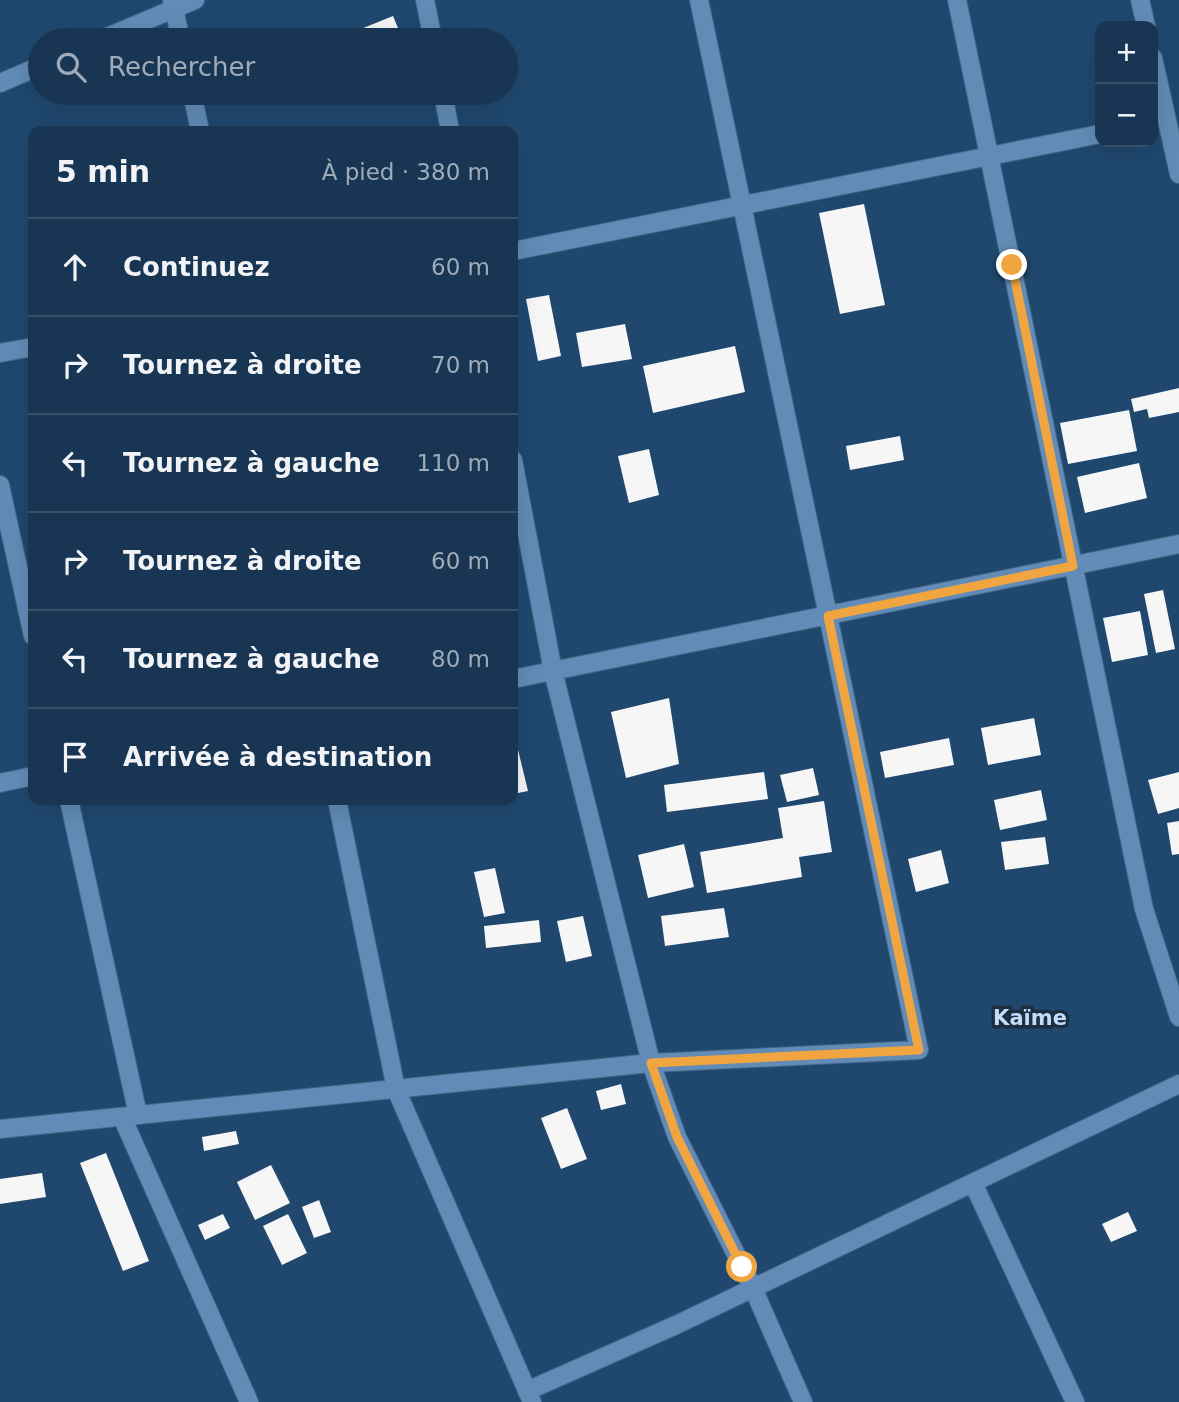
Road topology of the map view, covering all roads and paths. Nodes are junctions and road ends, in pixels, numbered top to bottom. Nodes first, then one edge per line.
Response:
1 (195, 0) edge
2 (425, 0) edge
3 (699, 0) edge
4 (957, 0) edge
5 (1140, 0) edge
6 (173, 4) edge
7 (1145, 21) edge
8 (124, 28) edge
9 (178, 28) edge
10 (431, 28) edge
11 (28, 71) edge
12 (0, 83) edge
13 (1156, 84) edge
14 (195, 105) edge
15 (445, 105) edge
16 (1160, 121) edge
17 (199, 126) edge
18 (449, 126) edge
19 (1095, 135) edge
20 (989, 156) junction
21 (1179, 174) edge
22 (742, 205) junction
23 (518, 250) edge
24 (28, 348) edge
25 (0, 354) edge
26 (0, 485) edge
27 (518, 486) edge
28 (1179, 544) edge
29 (1073, 566) junction
30 (28, 613) edge
31 (828, 616) junction
32 (553, 671) junction
33 (518, 678) edge
34 (28, 777) edge
35 (0, 783) edge
36 (70, 805) edge
37 (338, 805) edge
38 (1179, 1017) edge
39 (651, 1063) junction
40 (1179, 1084) edge
41 (396, 1089) junction
42 (130, 1116) junction
43 (0, 1129) edge
44 (973, 1183) junction
45 (753, 1288) junction
46 (530, 1396) edge
47 (249, 1402) edge
48 (803, 1402) edge
49 (1075, 1402) edge

1 - 6 street
2 - 10 street
3 - 22 street
4 - 20 street
5 - 7 street
6 - 8 street
6 - 9 street
11 - 12 street
13 - 16 street
14 - 17 street
15 - 18 street
16 - 21 street
19 - 20 street
20 - 22 street
20 - 29 street
22 - 23 street
22 - 31 street
24 - 25 street
26 - 30 street
27 - 32 street
28 - 29 street
29 - 31 street
29 - 38 street
31 - 32 street
31 - 39 street
32 - 33 street
32 - 39 street
34 - 35 street
36 - 42 street
37 - 41 street
39 - 41 street
39 - 45 street
40 - 44 street
41 - 42 street
41 - 46 street
42 - 43 street
42 - 47 street
44 - 45 street
44 - 49 street
45 - 46 street
45 - 48 street

